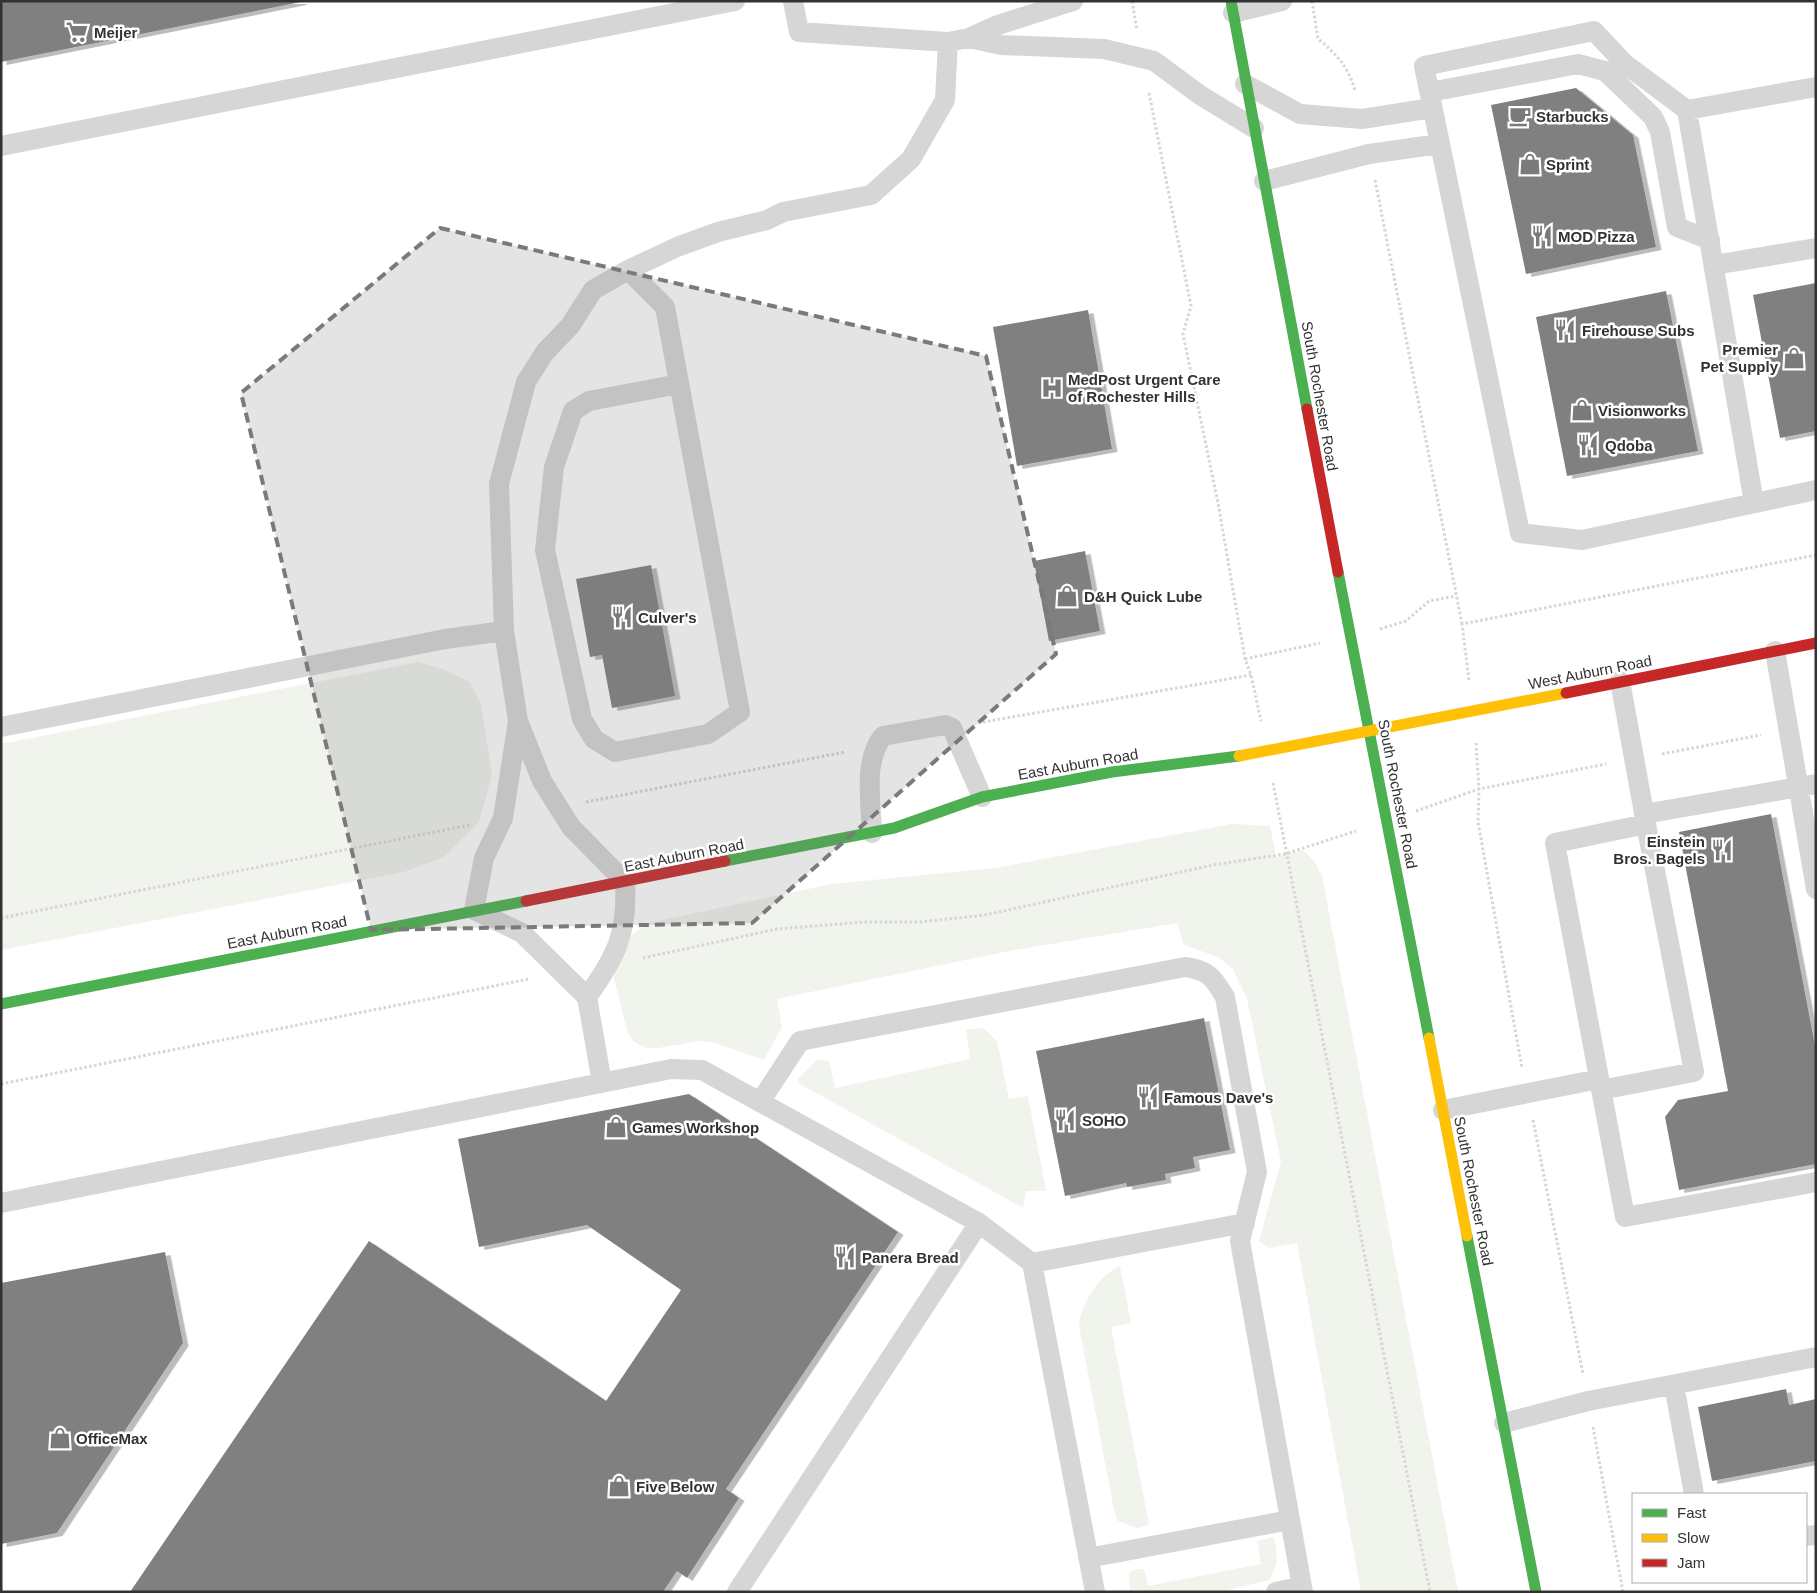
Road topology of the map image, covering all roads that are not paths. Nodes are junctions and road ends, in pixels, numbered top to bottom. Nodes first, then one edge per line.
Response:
1 (735, 1) edge
2 (792, 1) edge
3 (1073, 1) edge
4 (1282, 1) edge
5 (1232, 7) edge
6 (969, 38) junction
7 (948, 42) junction
8 (1245, 84) junction
9 (1816, 87) edge
10 (1431, 100) junction
11 (1687, 110) junction
12 (1254, 128) junction
13 (1439, 144) junction
14 (1, 146) edge
15 (1264, 181) junction
16 (1710, 240) junction
17 (1816, 248) edge
18 (1714, 265) junction
19 (628, 270) junction
20 (679, 384) junction
21 (1816, 490) edge
22 (1754, 503) junction
23 (504, 631) junction
24 (1816, 642) edge
25 (1776, 651) junction
26 (1620, 682) junction
27 (518, 721) junction
28 (1, 727) edge
29 (1371, 730) junction
30 (1807, 786) edge
31 (982, 797) junction
32 (1645, 819) junction
33 (872, 833) junction
34 (625, 882) junction
35 (1816, 888) edge
36 (474, 910) junction
37 (587, 997) junction
38 (1, 1004) edge
39 (602, 1083) junction
40 (1600, 1085) junction
41 (760, 1102) junction
42 (1443, 1110) junction
43 (1816, 1182) edge
44 (1, 1203) edge
45 (979, 1223) junction
46 (1245, 1223) junction
47 (1032, 1263) junction
48 (1816, 1357) edge
49 (1674, 1385) junction
50 (1504, 1423) junction
51 (1694, 1493) edge
52 (1290, 1520) junction
53 (1088, 1558) junction
54 (1303, 1589) edge
55 (737, 1592) edge
56 (1095, 1592) edge
57 (1276, 1592) edge
58 (1536, 1592) edge

1 - 14 lane
2 - 7 lane
3 - 6 lane
4 - 5 lane
5 - 8 main road, South Rochester Road
6 - 7 lane
6 - 12 lane
7 - 19 lane
8 - 10 lane
8 - 12 main road, South Rochester Road
9 - 11 lane
10 - 11 lane
10 - 13 lane
10 - 16 lane
11 - 16 lane
12 - 15 main road, South Rochester Road
13 - 15 lane
13 - 22 lane
15 - 29 main road, South Rochester Road
16 - 18 lane
17 - 18 lane
18 - 22 lane
19 - 20 lane
19 - 23 lane
20 - 20 lane
21 - 22 lane
23 - 27 lane
23 - 28 lane
24 - 25 main road, West Auburn Road
25 - 26 main road, West Auburn Road
25 - 30 lane
26 - 29 main road, West Auburn Road
26 - 32 lane
27 - 34 lane
27 - 36 lane
29 - 31 main road, East Auburn Road
29 - 42 main road, South Rochester Road
30 - 32 lane
30 - 35 lane
31 - 33 main road, East Auburn Road
31 - 33 lane
32 - 40 lane
32 - 40 lane
33 - 34 main road, East Auburn Road
34 - 36 main road, East Auburn Road
34 - 37 lane
36 - 37 lane
36 - 38 main road, East Auburn Road
37 - 39 lane
39 - 41 lane
39 - 44 lane
40 - 42 lane
40 - 43 lane
41 - 45 lane
41 - 46 lane
42 - 50 main road, South Rochester Road
45 - 47 lane
45 - 55 lane
46 - 47 lane
46 - 52 lane
47 - 53 lane
48 - 49 lane
49 - 50 lane
49 - 51 lane
50 - 58 main road, South Rochester Road
52 - 53 lane
52 - 54 lane
53 - 56 lane
54 - 57 lane

